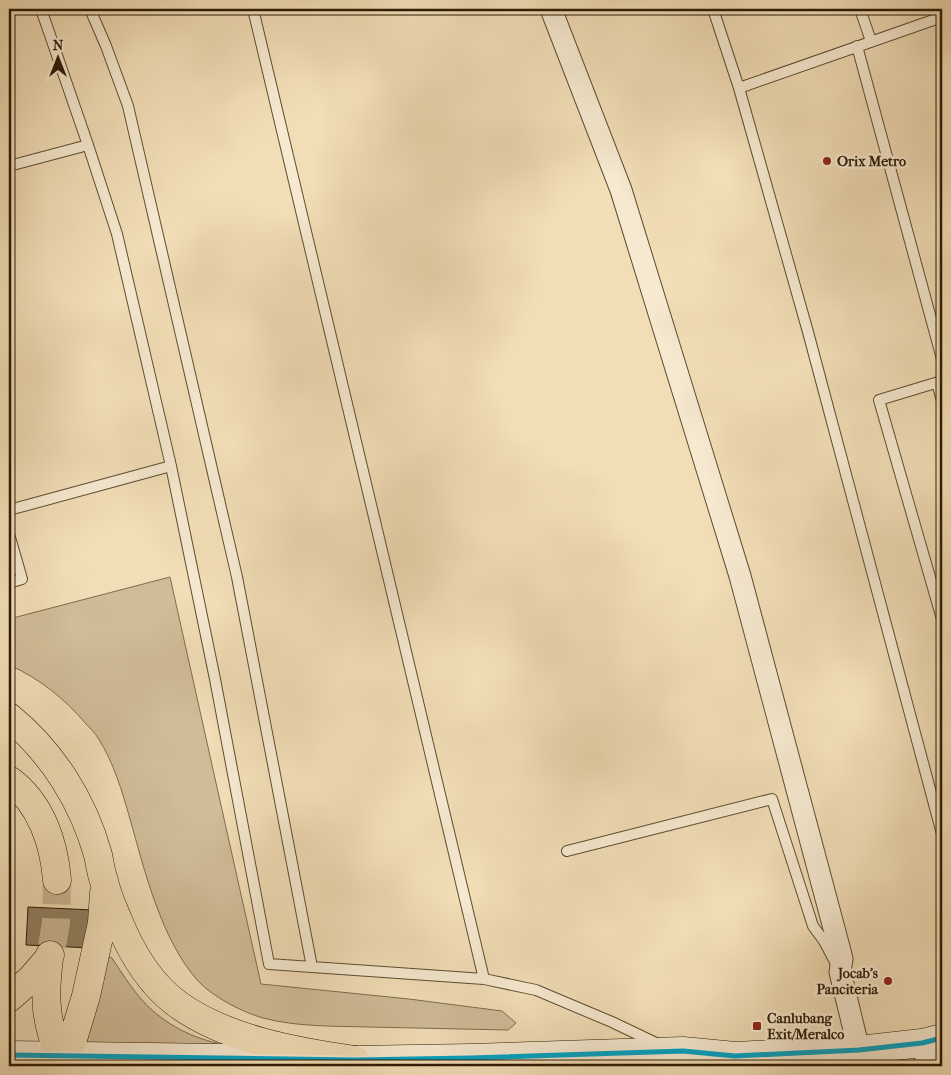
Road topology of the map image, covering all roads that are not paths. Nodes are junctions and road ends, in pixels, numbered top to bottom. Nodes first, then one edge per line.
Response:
1 (41, 9) edge
2 (90, 9) edge
3 (253, 9) edge
4 (551, 9) edge
5 (712, 9) edge
6 (860, 9) edge
7 (942, 17) edge
8 (871, 42) junction
9 (858, 46) junction
10 (739, 88) junction
11 (88, 145) junction
12 (9, 166) edge
13 (942, 359) edge
14 (940, 382) edge
15 (942, 401) edge
16 (171, 466) junction
17 (9, 510) edge
18 (9, 534) edge
19 (9, 582) edge
20 (939, 599) edge
21 (942, 619) edge
22 (9, 717) edge
23 (9, 780) edge
24 (942, 834) edge
25 (568, 851) dead end
26 (57, 880) tunnel mouth
27 (104, 882) junction
28 (312, 967) junction
29 (840, 972) junction
30 (484, 979) junction
31 (9, 998) edge
32 (931, 1049) edge
33 (859, 1050) junction
34 (9, 1055) edge
35 (672, 1055) junction
36 (749, 1055) junction
37 (355, 1060) junction
38 (60, 1061) edge
39 (709, 1066) edge

1 - 11 lane
2 - 28 lane
3 - 30 lane
4 - 29 street
5 - 10 lane
6 - 8 lane
7 - 8 lane
8 - 9 lane
9 - 10 lane
9 - 13 lane
10 - 24 lane
11 - 12 lane
11 - 16 lane
14 - 15 lane
14 - 20 lane
16 - 17 lane
16 - 28 lane
18 - 19 lane
20 - 21 lane
22 - 27 highway
23 - 26 highway
25 - 29 lane
27 - 37 highway
27 - 38 highway
28 - 30 lane
29 - 33 street
30 - 35 lane
31 - 38 highway
32 - 33 main road
33 - 36 main road
34 - 38 main road
35 - 36 main road
35 - 37 main road
36 - 39 main road
37 - 38 main road

